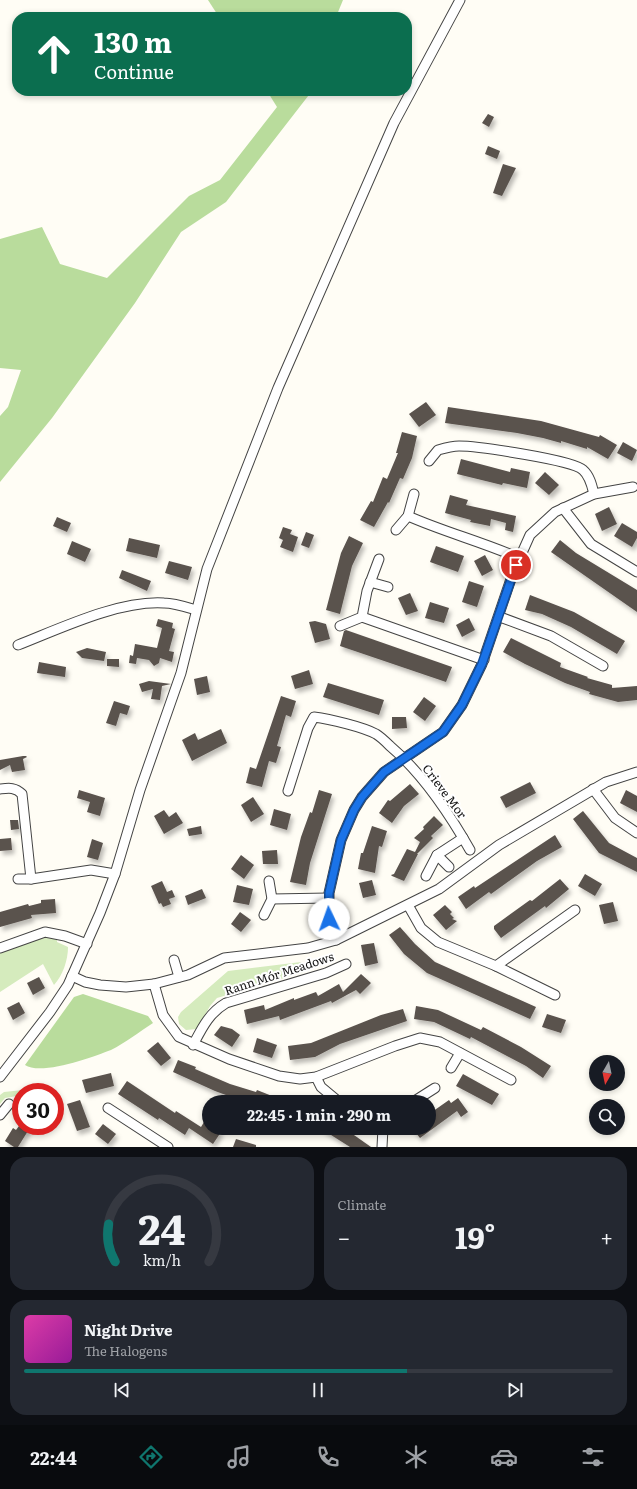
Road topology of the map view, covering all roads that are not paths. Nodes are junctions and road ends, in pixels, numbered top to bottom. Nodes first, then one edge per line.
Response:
1 (460, 0) edge
2 (412, 89) edge
3 (408, 96) edge
4 (429, 461) dead end
5 (633, 487) dead end
6 (414, 494) dead end
7 (594, 494) junction
8 (563, 508) junction
9 (408, 516) junction
10 (396, 530) dead end
11 (519, 558) junction
12 (379, 559) dead end
13 (637, 572) edge
14 (370, 582) junction
15 (388, 587) dead end
16 (196, 610) junction
17 (362, 617) junction
18 (500, 617) junction
19 (340, 626) dead end
20 (18, 645) dead end
21 (484, 660) junction
22 (603, 666) dead end
23 (404, 757) junction
24 (637, 772) edge
25 (0, 789) edge
26 (593, 790) junction
27 (288, 791) dead end
28 (637, 833) edge
29 (463, 838) junction
30 (470, 850) dead end
31 (437, 855) junction
32 (449, 866) dead end
33 (115, 874) junction
34 (426, 876) dead end
35 (18, 879) dead end
36 (31, 879) junction
37 (269, 881) dead end
38 (328, 898) junction
39 (272, 899) junction
40 (408, 906) junction
41 (575, 910) dead end
42 (264, 915) dead end
43 (336, 940) junction
44 (87, 944) junction
45 (0, 948) edge
46 (174, 960) dead end
47 (346, 964) dead end
48 (496, 966) junction
49 (72, 976) junction
50 (179, 978) junction
51 (154, 984) junction
52 (555, 994) dead end
53 (193, 1045) junction
54 (460, 1053) junction
55 (451, 1068) dead end
56 (0, 1076) edge
57 (316, 1077) junction
58 (511, 1080) dead end
59 (436, 1088) dead end
60 (330, 1095) edge
61 (424, 1095) edge
62 (9, 1104) dead end
63 (108, 1108) dead end
64 (0, 1115) edge
65 (384, 1135) edge
66 (168, 1147) edge
67 (382, 1147) edge

1 - 2 street
3 - 16 street
4 - 7 street
5 - 7 street
6 - 9 street
7 - 8 street
8 - 11 street
8 - 13 street
9 - 10 street
9 - 11 street
11 - 18 street
12 - 14 street
14 - 15 street
14 - 17 street
16 - 20 street
16 - 33 street
17 - 19 street
17 - 21 street
18 - 21 street
18 - 22 street
21 - 23 street
23 - 27 street, Crieve Mor
23 - 29 street, Crieve Mor
23 - 38 street
24 - 26 street
25 - 36 street
26 - 28 street
26 - 40 street
29 - 30 street, Crieve Mor
29 - 31 street, Crieve Mor
31 - 32 street
31 - 34 street, Crieve Mor
33 - 36 street
33 - 44 street
35 - 36 street
37 - 39 street
38 - 39 street
38 - 43 street
39 - 42 street
40 - 43 street
40 - 48 street
41 - 48 street
43 - 50 street
44 - 45 street
44 - 49 street
46 - 50 street
47 - 53 street, Rann Mór Meadows
48 - 52 street
49 - 51 street
49 - 56 street
50 - 51 street
51 - 53 street
53 - 57 street
54 - 55 street
54 - 57 street
54 - 58 street
57 - 60 street
59 - 61 street
62 - 64 street
63 - 66 street
65 - 67 street

